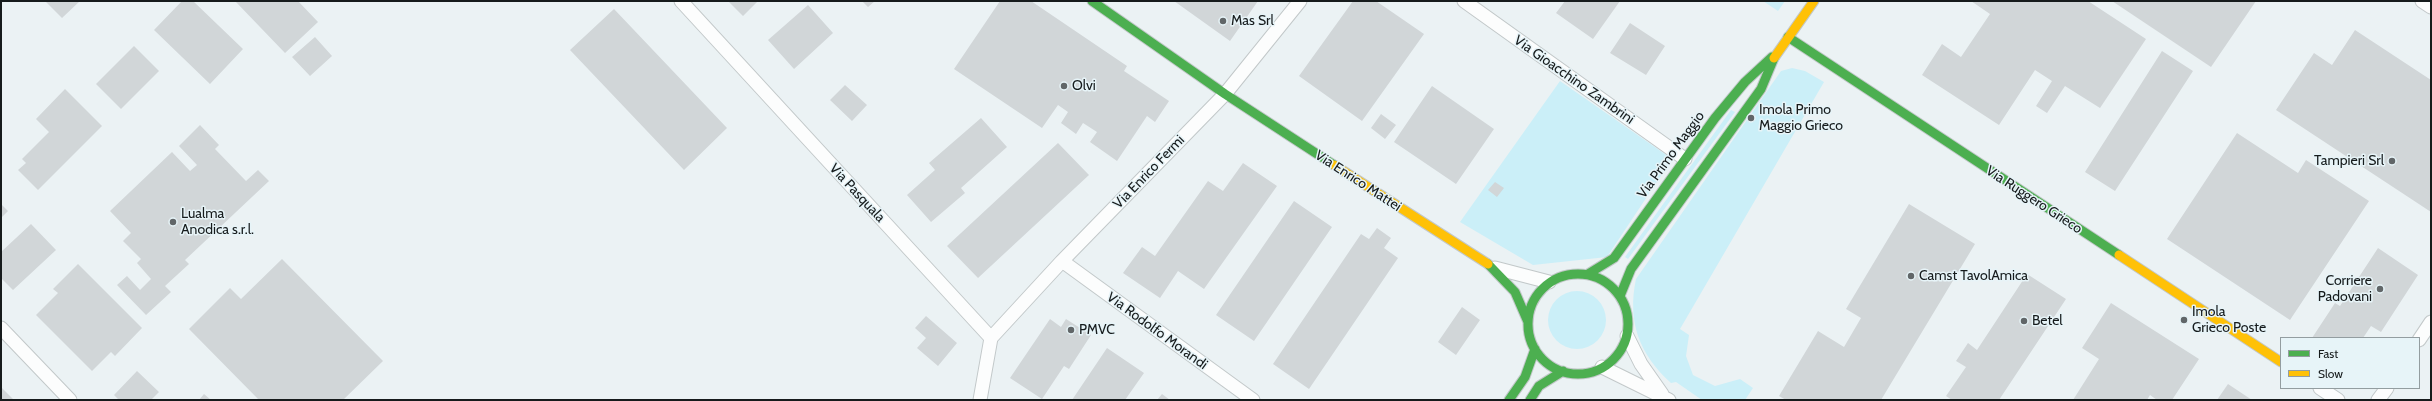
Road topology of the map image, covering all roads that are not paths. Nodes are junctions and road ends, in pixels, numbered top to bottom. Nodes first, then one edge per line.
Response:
1 (681, 1) edge
2 (1092, 1) edge
3 (1300, 1) edge
4 (1464, 1) edge
5 (1814, 1) edge
6 (2422, 1) edge
7 (2431, 7) edge
8 (1788, 37) junction
9 (1777, 52) junction
10 (1225, 94) junction
11 (1685, 159) junction
12 (1062, 261) junction
13 (1492, 267) junction
14 (1588, 274) junction
15 (1549, 282) junction
16 (1620, 296) junction
17 (1528, 322) junction
18 (2431, 322) edge
19 (1, 328) edge
20 (1627, 336) junction
21 (991, 338) junction
22 (2420, 338) edge
23 (1535, 349) junction
24 (2280, 361) edge
25 (1602, 367) junction
26 (1564, 371) junction
27 (2322, 389) edge
28 (2385, 389) edge
29 (1667, 398) edge
30 (70, 400) edge
31 (980, 400) edge
32 (1253, 400) edge
33 (1509, 400) edge
34 (1530, 400) edge
35 (2338, 400) edge
36 (2378, 400) edge

1 - 21 street, Via Pasquala
2 - 10 street, Via Enrico Mattei
3 - 10 street, Via Enrico Fermi
4 - 11 street, Via Gioacchino Zambrini
5 - 8 street, Via Primo Maggio
6 - 7 street
8 - 9 street, Via Primo Maggio
8 - 24 street, Via Ruggero Grieco
9 - 11 street, Via Primo Maggio
9 - 16 street, Via Primo Maggio
10 - 12 street, Via Enrico Fermi
10 - 13 street, Via Enrico Mattei
11 - 14 street, Via Primo Maggio
12 - 21 street, Via Enrico Fermi
12 - 32 street, Via Rodolfo Morandi
13 - 15 street, Via Enrico Mattei
13 - 17 street, Via Enrico Mattei
14 - 15 street
14 - 16 street
15 - 17 street
16 - 20 street
17 - 23 street
18 - 22 street
19 - 30 street
20 - 25 street
20 - 29 street
21 - 31 street
23 - 26 street
23 - 33 street
25 - 26 street
25 - 29 street
26 - 34 street
27 - 35 street
28 - 36 street

